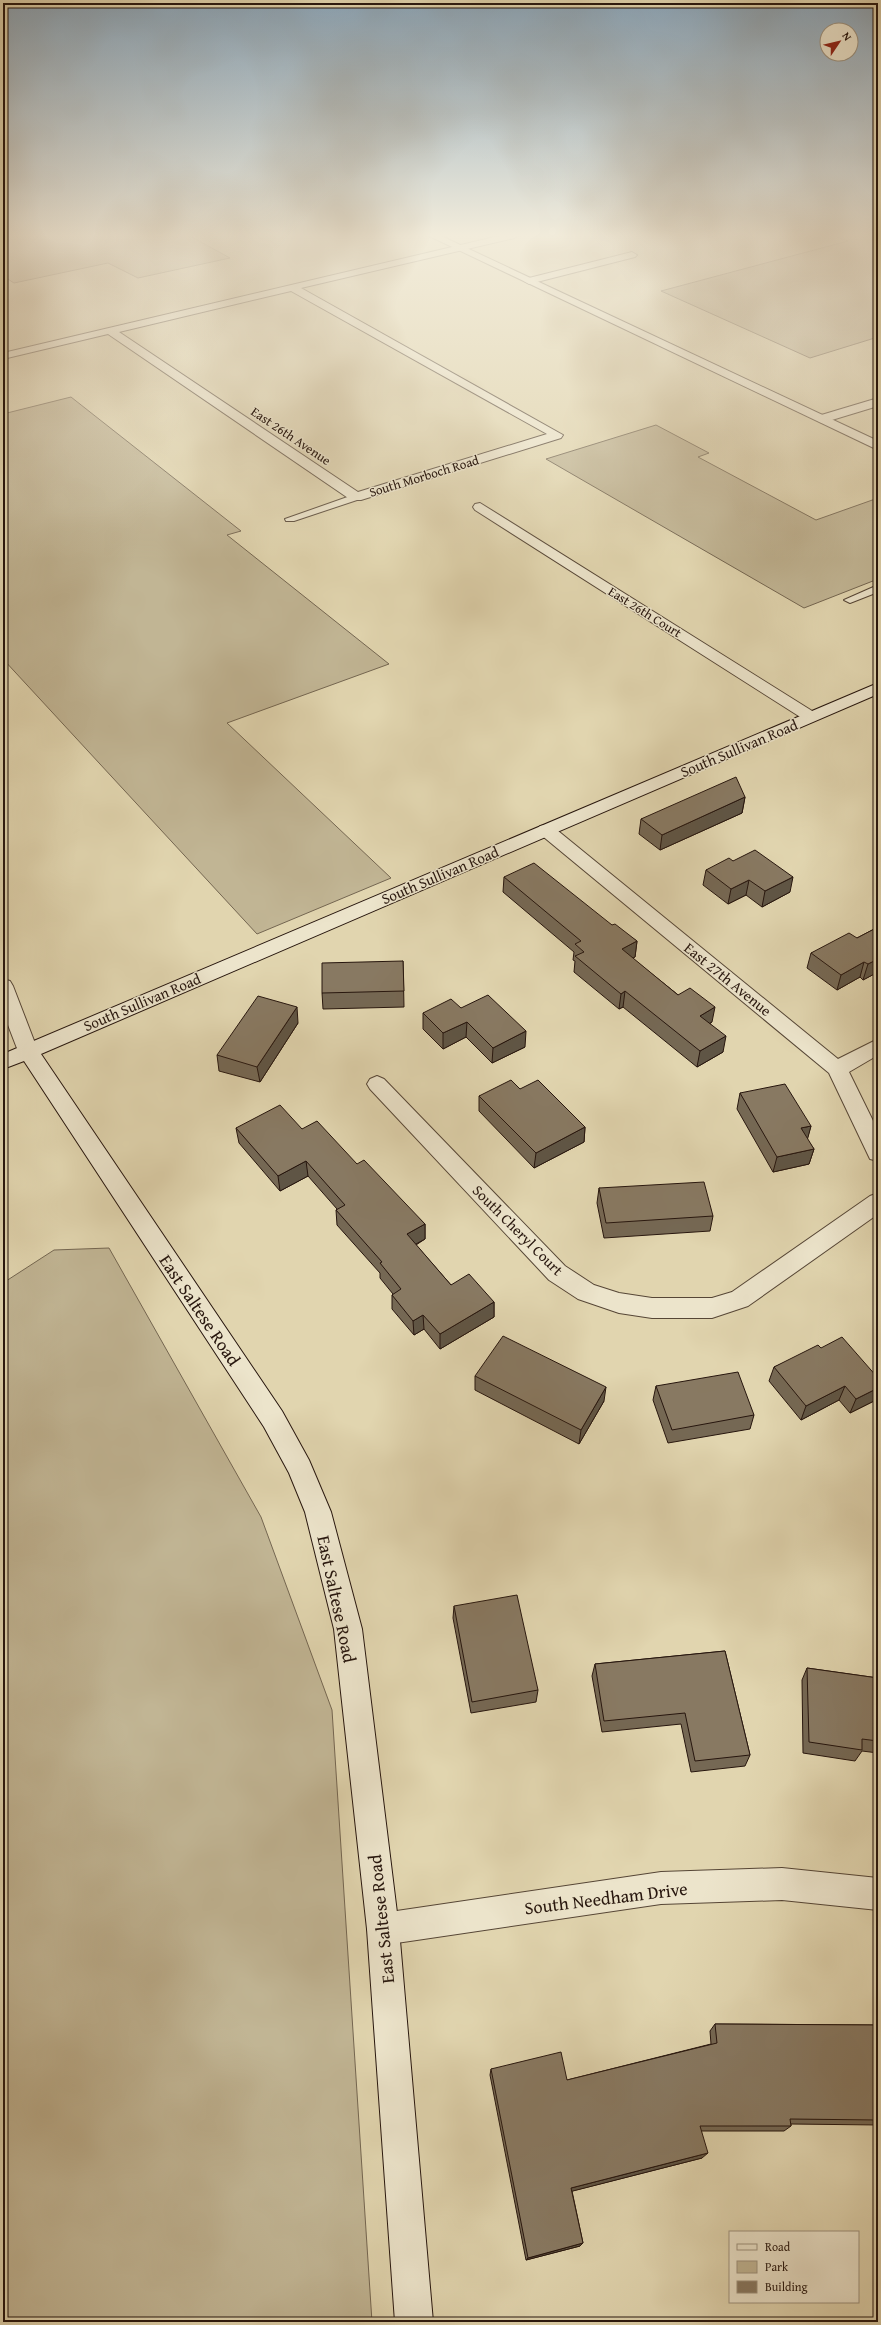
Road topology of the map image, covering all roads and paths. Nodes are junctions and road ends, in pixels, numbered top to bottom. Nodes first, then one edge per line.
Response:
1 (56, 344) edge
2 (129, 344) edge
3 (393, 344) edge
4 (663, 344) edge
5 (3, 356) edge
6 (878, 402) edge
7 (822, 419) junction
8 (878, 446) edge
9 (356, 497) junction
10 (480, 507) dead end
11 (290, 519) dead end
12 (878, 588) edge
13 (850, 600) dead end
14 (878, 688) edge
15 (811, 717) junction
16 (546, 830) junction
17 (3, 986) edge
18 (878, 1046) edge
19 (15, 1056) edge
20 (837, 1069) junction
21 (378, 1084) dead end
22 (878, 1153) edge
23 (878, 1202) edge
24 (878, 1894) edge
25 (383, 1929) junction
26 (414, 2322) edge

1 - 5 street
2 - 9 street, East 26th Avenue
3 - 9 street, South Morboch Road
4 - 7 street
6 - 7 street
7 - 8 street
9 - 11 lane, South Morboch Road
10 - 15 street, East 26th Court
12 - 13 lane
14 - 15 street, South Sullivan Road
15 - 16 street, South Sullivan Road
16 - 19 street, South Sullivan Road
16 - 20 street, East 27th Avenue
17 - 19 street, East Saltese Road
18 - 20 street
19 - 25 street, East Saltese Road
20 - 22 street, East 27th Avenue
21 - 23 street, South Cheryl Court
24 - 25 street, South Needham Drive
25 - 26 street, East Saltese Road

